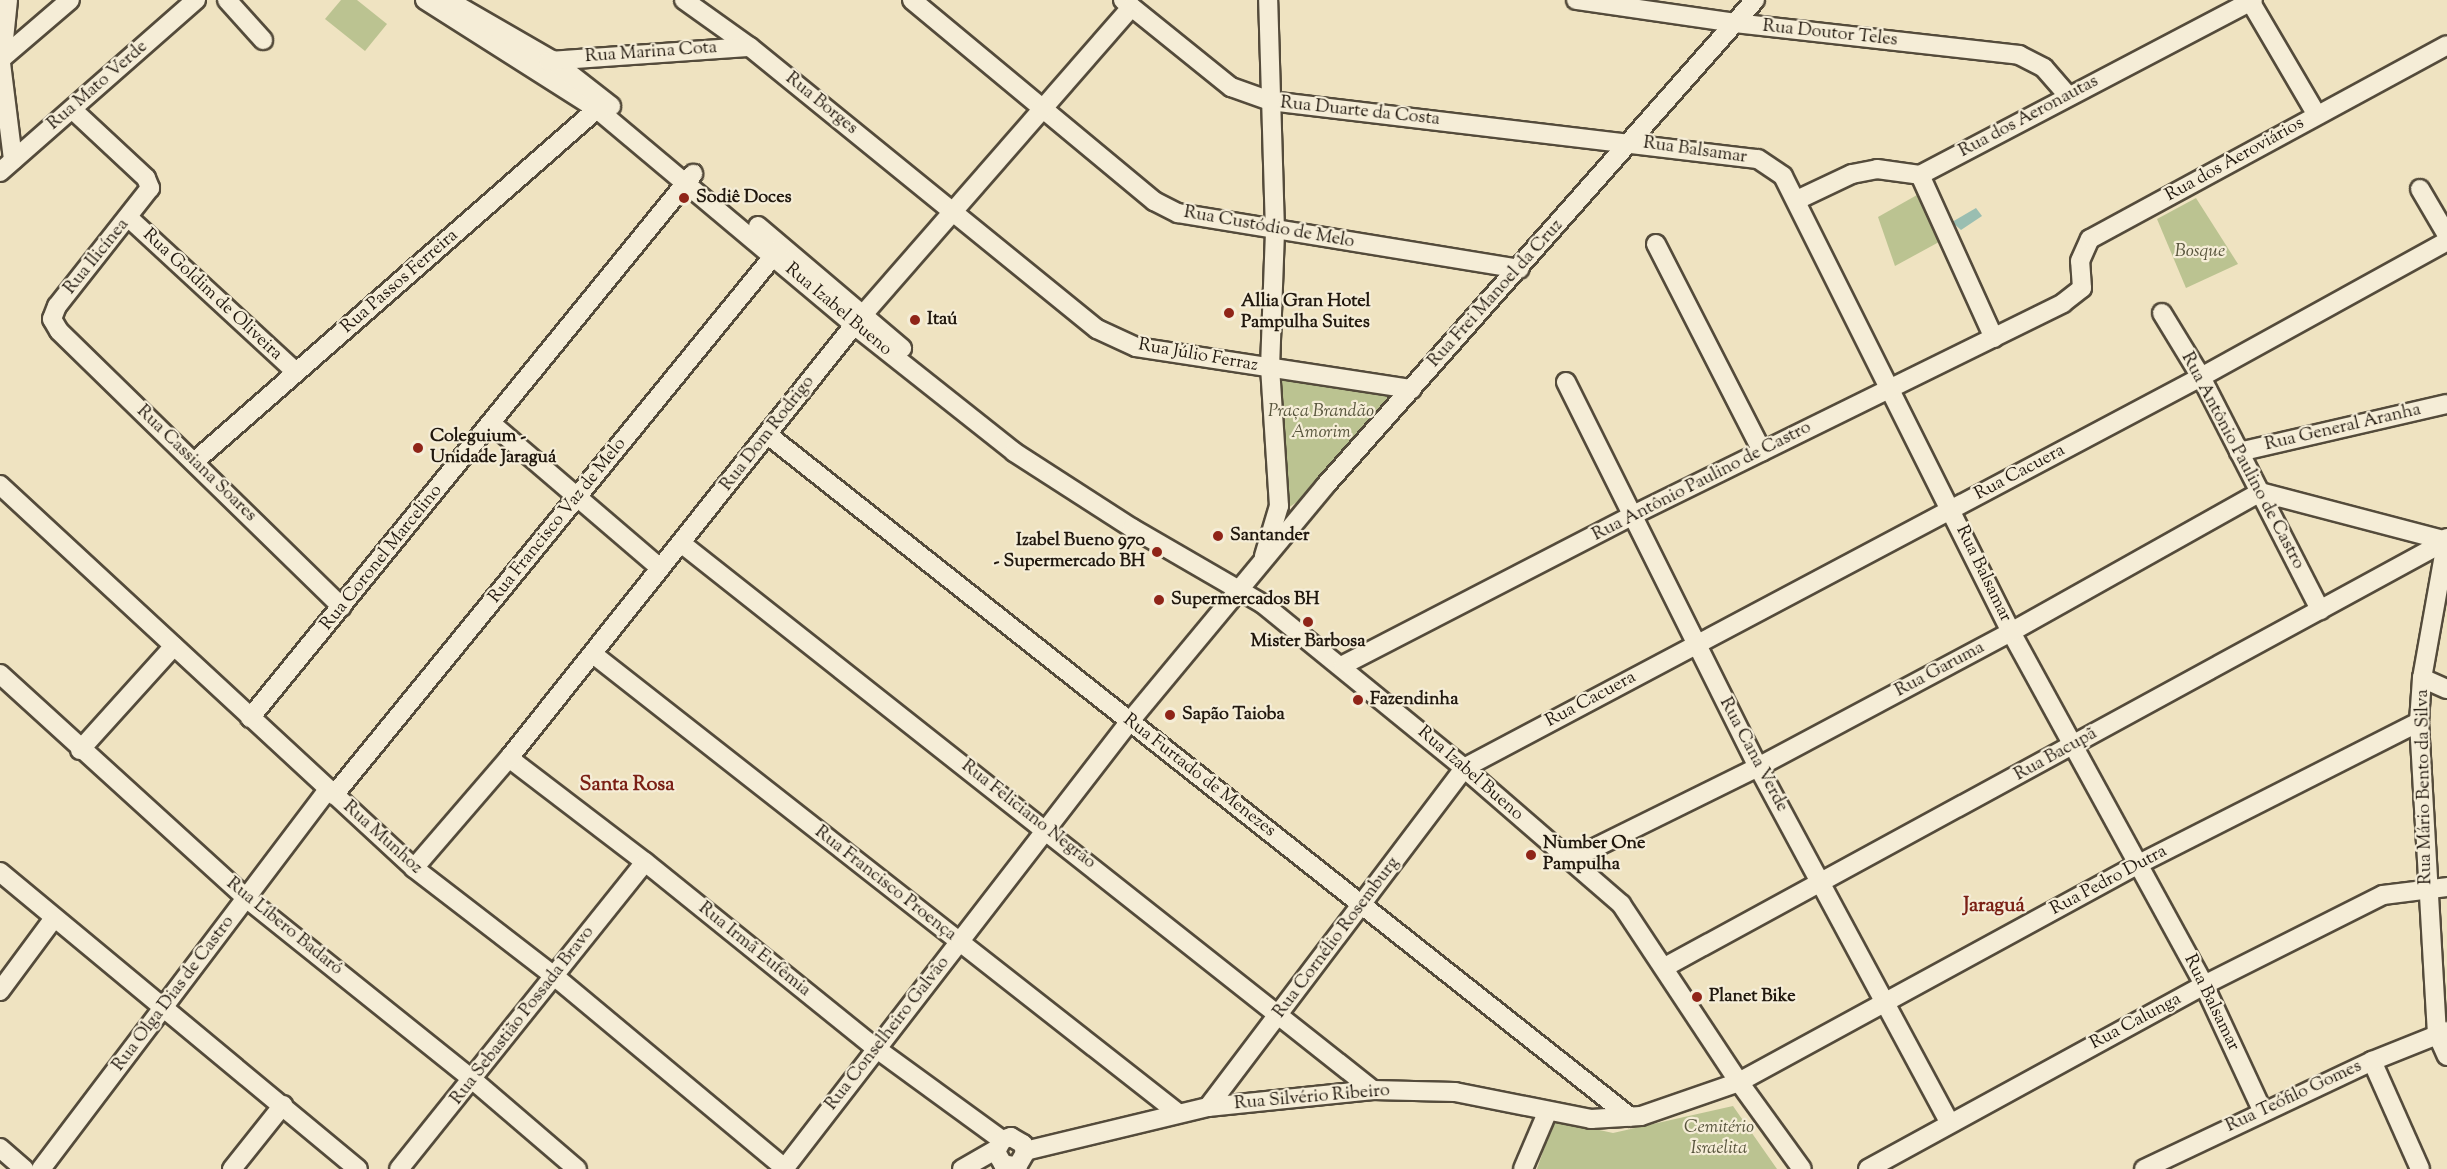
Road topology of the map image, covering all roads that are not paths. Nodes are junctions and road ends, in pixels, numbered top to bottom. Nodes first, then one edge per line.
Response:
1 (8, 0) edge
2 (70, 0) edge
3 (196, 0) edge
4 (227, 0) edge
5 (424, 0) edge
6 (448, 0) edge
7 (684, 0) edge
8 (912, 0) edge
9 (1268, 0) edge
10 (1584, 0) edge
11 (1755, 0) edge
12 (2251, 1) edge
13 (1127, 4) edge
14 (1735, 23) junction
15 (481, 38) junction
16 (263, 40) dead end
17 (2447, 45) edge
18 (750, 47) junction
19 (1, 58) edge
20 (563, 63) junction
21 (2068, 96) junction
22 (1270, 101) junction
23 (602, 105) junction
24 (1044, 108) junction
25 (73, 110) junction
26 (2317, 115) junction
27 (1630, 142) junction
28 (7, 166) edge
29 (1920, 175) junction
30 (690, 177) junction
31 (2420, 189) dead end
32 (1797, 200) junction
33 (955, 213) junction
34 (129, 218) junction
35 (1275, 231) junction
36 (2447, 235) edge
37 (2447, 241) edge
38 (1656, 244) dead end
39 (777, 251) junction
40 (1519, 269) junction
41 (2063, 303) joint
42 (2162, 313) dead end
43 (52, 319) joint
44 (859, 320) junction
45 (1994, 338) junction
46 (1270, 368) junction
47 (296, 372) junction
48 (2201, 377) junction
49 (1566, 382) dead end
50 (1412, 388) junction
51 (1891, 389) junction
52 (2447, 404) edge
53 (492, 424) junction
54 (768, 435) junction
55 (1762, 451) junction
56 (2239, 452) junction
57 (194, 462) junction
58 (0, 485) edge
59 (2260, 492) junction
60 (579, 497) junction
61 (1279, 506) junction
62 (1952, 510) junction
63 (1304, 514) junction
64 (1633, 515) junction
65 (2447, 540) edge
66 (681, 543) junction
67 (1261, 563) junction
68 (660, 568) junction
69 (1244, 587) junction
70 (342, 607) junction
71 (2320, 610) junction
72 (2011, 632) junction
73 (1695, 644) junction
74 (174, 646) junction
75 (593, 654) junction
76 (1343, 665) junction
77 (0, 674) edge
78 (2422, 678) junction
79 (2447, 689) edge
80 (249, 718) junction
81 (1130, 721) junction
82 (2419, 722) junction
83 (2071, 747) junction
84 (80, 750) junction
85 (508, 758) junction
86 (1758, 767) junction
87 (1464, 768) junction
88 (331, 792) junction
89 (1047, 830) junction
90 (1570, 860) junction
91 (645, 862) junction
92 (2139, 864) junction
93 (414, 868) junction
94 (0, 872) edge
95 (1822, 881) junction
96 (2447, 887) edge
97 (2427, 888) junction
98 (246, 898) junction
99 (1362, 905) junction
100 (54, 918) junction
101 (959, 942) junction
102 (1665, 967) junction
103 (553, 975) junction
104 (2204, 985) junction
105 (0, 991) edge
106 (1887, 1003) junction
107 (164, 1008) junction
108 (1281, 1014) junction
109 (2442, 1032) edge
110 (877, 1049) junction
111 (2447, 1056) edge
112 (2372, 1061) junction
113 (473, 1080) junction
114 (1738, 1082) junction
115 (1373, 1090) junction
116 (1226, 1098) junction
117 (283, 1105) junction
118 (2263, 1112) junction
119 (1178, 1113) junction
120 (1547, 1113) junction
121 (1630, 1117) junction
122 (1950, 1123) junction
123 (999, 1144) junction
124 (0, 1148) edge
125 (1017, 1164) edge
126 (785, 1168) edge
127 (2414, 1168) edge
128 (24, 1169) edge
129 (41, 1169) edge
130 (232, 1169) edge
131 (358, 1169) edge
132 (399, 1169) edge
133 (577, 1169) edge
134 (962, 1169) edge
135 (1523, 1169) edge
136 (1802, 1169) edge
137 (1868, 1169) edge
138 (2144, 1169) edge

1 - 19 street
2 - 19 street
3 - 25 street, Rua Mato Verde
4 - 16 street
5 - 15 street, Rua Izabel Bueno
6 - 20 street, Rua Izabel Bueno
7 - 18 street, Rua Borges
8 - 24 street, Rua Custódio de Melo
9 - 22 street
10 - 14 street, Rua Doutor Teles
11 - 14 street, Rua Frei Manoel da Cruz
12 - 21 street, Rua dos Aeronautas
12 - 26 street
13 - 22 street, Rua Duarte da Costa
13 - 24 street, Rua Dom Rodrigo
14 - 21 street, Rua Doutor Teles
14 - 27 street, Rua Frei Manoel da Cruz
15 - 20 street
15 - 23 street, Rua Izabel Bueno
17 - 26 street, Rua dos Aeroviários
18 - 20 street, Rua Marina Cota
18 - 33 street, Rua Borges
19 - 28 street
20 - 23 street, Rua Izabel Bueno
21 - 29 street, Rua dos Aeronautas
22 - 27 street, Rua Duarte da Costa
22 - 35 street
23 - 30 street, Rua Izabel Bueno
23 - 47 street, Rua Passos Ferreira
24 - 33 street, Rua Dom Rodrigo
24 - 35 street, Rua Custódio de Melo
25 - 28 street, Rua Mato Verde
25 - 34 street, Rua Ilicínea
26 - 41 street, Rua dos Aeroviários
27 - 32 street, Rua Balsamar
27 - 40 street, Rua Frei Manoel da Cruz
29 - 32 street
29 - 45 street
30 - 39 street, Rua Izabel Bueno
30 - 53 street, Rua Coronel Marcelino
31 - 36 street
32 - 51 street, Rua Balsamar
33 - 44 street, Rua Dom Rodrigo
33 - 46 street, Rua Júlio Ferraz
34 - 43 street, Rua Ilicínea
34 - 47 street, Rua Goldim de Oliveira
35 - 40 street, Rua Custódio de Melo
35 - 46 street
37 - 48 street, Rua Cacuera
38 - 55 street
39 - 44 street, Rua Izabel Bueno
39 - 60 street, Rua Francisco Vaz de Melo
40 - 50 street, Rua Frei Manoel da Cruz
41 - 45 street, Rua Antônio Paulino de Castro
42 - 48 street, Rua Antônio Paulino de Castro
43 - 57 street, Rua Cassiana Soares
44 - 54 street, Rua Dom Rodrigo
44 - 69 street, Rua Izabel Bueno
45 - 51 street, Rua Antônio Paulino de Castro
46 - 50 street, Rua Júlio Ferraz
46 - 61 street
47 - 57 street, Rua Passos Ferreira
48 - 56 street, Rua Antônio Paulino de Castro
48 - 62 street, Rua Cacuera
49 - 64 street, Rua Cana Verde
50 - 63 street, Rua Frei Manoel da Cruz
51 - 55 street, Rua Antônio Paulino de Castro
51 - 62 street, Rua Balsamar
52 - 56 street, Rua General Aranha
53 - 60 street
53 - 70 street, Rua Coronel Marcelino
54 - 66 street, Rua Dom Rodrigo
54 - 81 street, Rua Furtado de Menezes
55 - 64 street, Rua Antônio Paulino de Castro
56 - 59 street, Rua Antônio Paulino de Castro
57 - 70 street, Rua Cassiana Soares
58 - 74 street, Rua Munhoz
59 - 65 street
59 - 71 street, Rua Antônio Paulino de Castro
59 - 72 street, Rua Garuma
60 - 68 street
60 - 88 street, Rua Francisco Vaz de Melo
61 - 63 street
61 - 67 street
62 - 72 street, Rua Balsamar
62 - 73 street, Rua Cacuera
63 - 67 street, Rua Frei Manoel da Cruz
64 - 73 street, Rua Cana Verde
64 - 76 street, Rua Antônio Paulino de Castro
65 - 71 street, Rua Bacupã
65 - 78 street, Rua Mário Bento da Silva
66 - 68 street, Rua Dom Rodrigo
66 - 89 street, Rua Feliciano Negrão
67 - 69 street, Rua Frei Manoel da Cruz
68 - 75 street, Rua Dom Rodrigo
69 - 76 street, Rua Izabel Bueno
69 - 81 street, Rua Conselheiro Galvão
70 - 80 street, Rua Coronel Marcelino
71 - 83 street, Rua Bacupã
72 - 83 street, Rua Balsamar
72 - 86 street, Rua Garuma
73 - 86 street, Rua Cana Verde
73 - 87 street, Rua Cacuera
74 - 80 street, Rua Munhoz
74 - 84 street
75 - 85 street, Rua Dom Rodrigo
75 - 101 street, Rua Francisco Proença
76 - 87 street, Rua Izabel Bueno
77 - 84 street, Rua Líbero Badaró
78 - 79 street
78 - 82 street, Rua Mário Bento da Silva
80 - 88 street, Rua Munhoz
81 - 89 street, Rua Conselheiro Galvão
81 - 99 street, Rua Furtado de Menezes
82 - 92 street, Rua Pedro Dutra
82 - 97 street, Rua Mário Bento da Silva
83 - 92 street, Rua Balsamar
83 - 95 street, Rua Bacupã
84 - 98 street, Rua Líbero Badaró
85 - 91 street, Rua Irmã Eufêmia
85 - 93 street, Rua Dom Rodrigo
86 - 90 street, Rua Garuma
86 - 95 street, Rua Cana Verde
87 - 90 street, Rua Izabel Bueno
87 - 99 street, Rua Cornélio Rosemburg
88 - 93 street, Rua Munhoz
88 - 98 street, Rua Olga Dias de Castro
89 - 101 street, Rua Conselheiro Galvão
89 - 108 street, Rua Feliciano Negrão
90 - 102 street, Rua Izabel Bueno
91 - 103 street, Rua Sebastião Possada Bravo
91 - 110 street, Rua Irmã Eufêmia
92 - 104 street, Rua Balsamar
92 - 106 street, Rua Pedro Dutra
93 - 103 street, Rua Munhoz
94 - 100 street
95 - 102 street, Rua Bacupã
95 - 106 street, Rua Cana Verde
96 - 97 street, Rua Calunga
97 - 104 street, Rua Calunga
97 - 109 street, Rua Mário Bento da Silva
98 - 107 street, Rua Olga Dias de Castro
98 - 113 street, Rua Líbero Badaró
99 - 108 street, Rua Cornélio Rosemburg
99 - 121 street, Rua Furtado de Menezes
100 - 105 street
100 - 107 street
101 - 110 street, Rua Conselheiro Galvão
101 - 119 street, Rua Francisco Proença
102 - 114 street, Rua Izabel Bueno
103 - 113 street, Rua Sebastião Possada Bravo
103 - 126 street, Rua Munhoz
104 - 118 street, Rua Balsamar
104 - 122 street, Rua Calunga
106 - 114 street, Rua Pedro Dutra
106 - 122 street, Rua Cana Verde
107 - 117 street
107 - 129 street, Rua Olga Dias de Castro
108 - 115 street, Rua Feliciano Negrão
108 - 116 street, Rua Cornélio Rosemburg
109 - 111 street
109 - 112 street, Rua Teófilo Gomes
110 - 123 street, Rua Irmã Eufêmia
110 - 126 street, Rua Conselheiro Galvão
112 - 118 street, Rua Teófilo Gomes
112 - 127 street
113 - 132 street, Rua Sebastião Possada Bravo
113 - 133 street, Rua Líbero Badaró
114 - 121 street, Rua Silvério Ribeiro
114 - 136 street, Rua Izabel Bueno
115 - 116 street, Rua Silvério Ribeiro
115 - 120 street, Rua Silvério Ribeiro
116 - 119 street, Rua Silvério Ribeiro
117 - 130 street
117 - 131 street
118 - 138 street, Rua Teófilo Gomes
119 - 125 street, Rua Silvério Ribeiro
120 - 121 street, Rua Silvério Ribeiro
120 - 135 street
122 - 137 street, Rua Calunga
123 - 125 street
123 - 125 street
123 - 134 street
124 - 128 street

